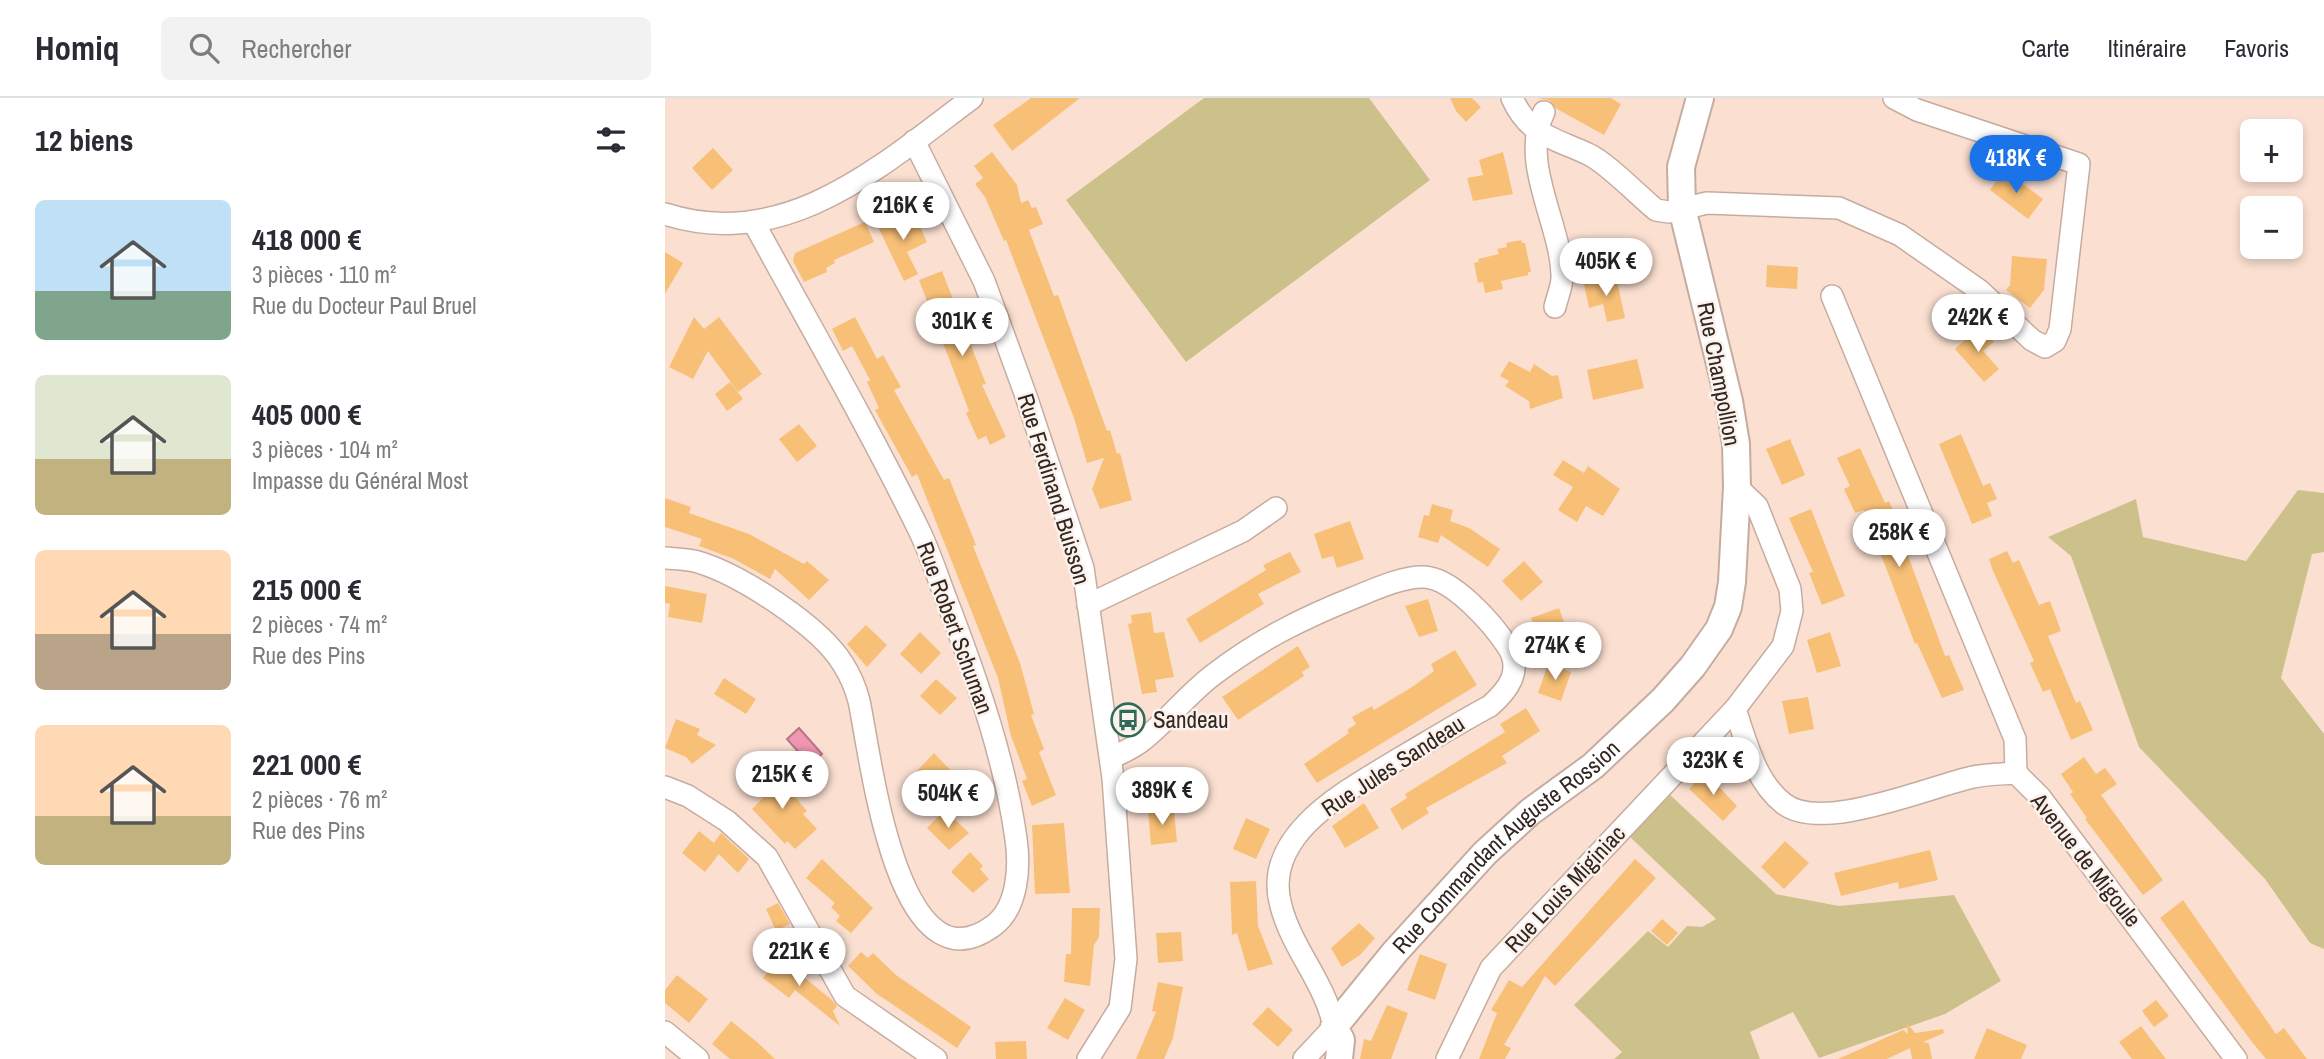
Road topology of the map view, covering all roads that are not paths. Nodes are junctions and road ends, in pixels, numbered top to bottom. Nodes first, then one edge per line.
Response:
1 (972, 98) edge
2 (1512, 98) edge
3 (1700, 98) edge
4 (1894, 98) edge
5 (1536, 105) edge
6 (1538, 134) junction
7 (914, 141) junction
8 (1587, 154) junction
9 (1682, 208) junction
10 (665, 214) edge
11 (754, 223) junction
12 (1832, 296) dead end
13 (1555, 307) dead end
14 (1737, 487) junction
15 (1276, 508) dead end
16 (665, 558) edge
17 (1088, 605) junction
18 (1735, 709) junction
19 (1111, 758) junction
20 (2016, 773) junction
21 (665, 787) edge
22 (1334, 1027) junction
23 (665, 1032) edge
24 (698, 1059) edge
25 (936, 1059) edge
26 (1088, 1059) edge
27 (1304, 1059) edge
28 (1339, 1059) edge
29 (1447, 1059) edge
30 (2236, 1059) edge

1 - 7 street
2 - 6 street
3 - 9 street, Rue Champollion
4 - 9 street
5 - 6 street
5 - 8 street
6 - 8 street
6 - 13 street
7 - 11 street
7 - 17 street, Rue Ferdinand Buisson
8 - 9 street
9 - 14 street, Rue Champollion
10 - 11 street
11 - 16 street, Rue Robert Schuman
12 - 20 street
14 - 18 street, Rue Louis Miginiac
14 - 22 street, Rue Commandant Auguste Rossion
15 - 17 street
17 - 19 street, Rue Ferdinand Buisson
18 - 20 street, Avenue de Migoule
18 - 29 street, Rue Louis Miginiac
19 - 22 street, Rue Jules Sandeau
19 - 26 street, Rue Ferdinand Buisson
20 - 30 street, Avenue de Migoule
21 - 25 street
22 - 27 street
22 - 28 street
23 - 24 street

